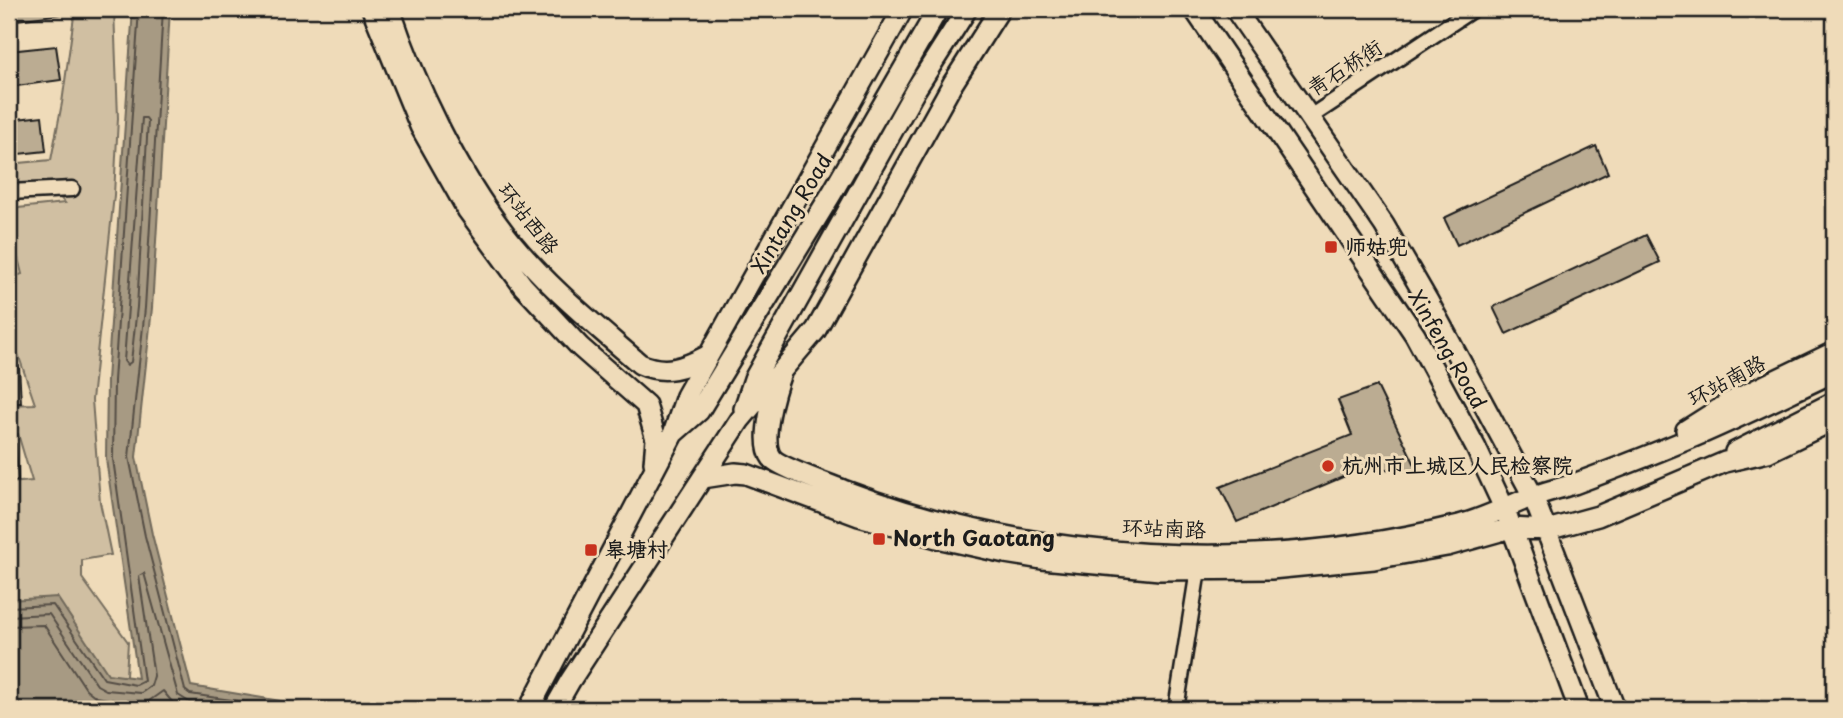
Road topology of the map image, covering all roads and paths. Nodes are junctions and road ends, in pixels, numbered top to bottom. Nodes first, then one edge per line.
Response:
1 (372, 9) edge
2 (390, 9) edge
3 (903, 9) edge
4 (938, 9) edge
5 (967, 9) edge
6 (1000, 9) edge
7 (1194, 9) edge
8 (1235, 9) edge
9 (1473, 9) edge
10 (1310, 117) junction
11 (72, 189) dead end
12 (9, 192) edge
13 (1834, 352) edge
14 (707, 356) junction
15 (782, 370) junction
16 (1834, 372) edge
17 (1834, 402) edge
18 (740, 420) junction
19 (1834, 420) edge
20 (673, 434) junction
21 (1644, 457) junction
22 (654, 470) junction
23 (703, 478) junction
24 (1670, 488) junction
25 (1533, 496) junction
26 (1508, 519) junction
27 (1547, 530) junction
28 (1198, 570) junction
29 (529, 709) edge
30 (554, 709) edge
31 (1176, 709) edge
32 (1579, 709) edge
33 (1615, 709) edge

1 - 22 main road
2 - 14 main road, 环站西路
3 - 14 main road, Xintang Road
4 - 20 main road, Xintang Road
5 - 18 main road
6 - 15 main road
7 - 26 main road, Xinfeng Road
8 - 10 main road, Xinfeng Road
9 - 10 street, 青石桥街
10 - 25 main road, Xinfeng Road
11 - 12 street
13 - 21 main road, 环站南路
14 - 20 main road, Xintang Road
15 - 18 main road
15 - 26 main road, 环站南路
16 - 21 main road, 环站南路
17 - 24 main road, 环站南路
18 - 23 main road
19 - 24 main road, 环站南路
20 - 22 main road, Xintang Road
21 - 25 main road, 环站南路
22 - 29 main road, Xintang Road
23 - 28 main road
23 - 30 main road
24 - 27 main road, 环站南路
25 - 26 main road, 环站南路
25 - 27 main road, Xinfeng Road
26 - 27 main road, 环站南路
26 - 28 main road
26 - 32 main road, Xinfeng Road
27 - 33 main road, Xinfeng Road
28 - 31 street

